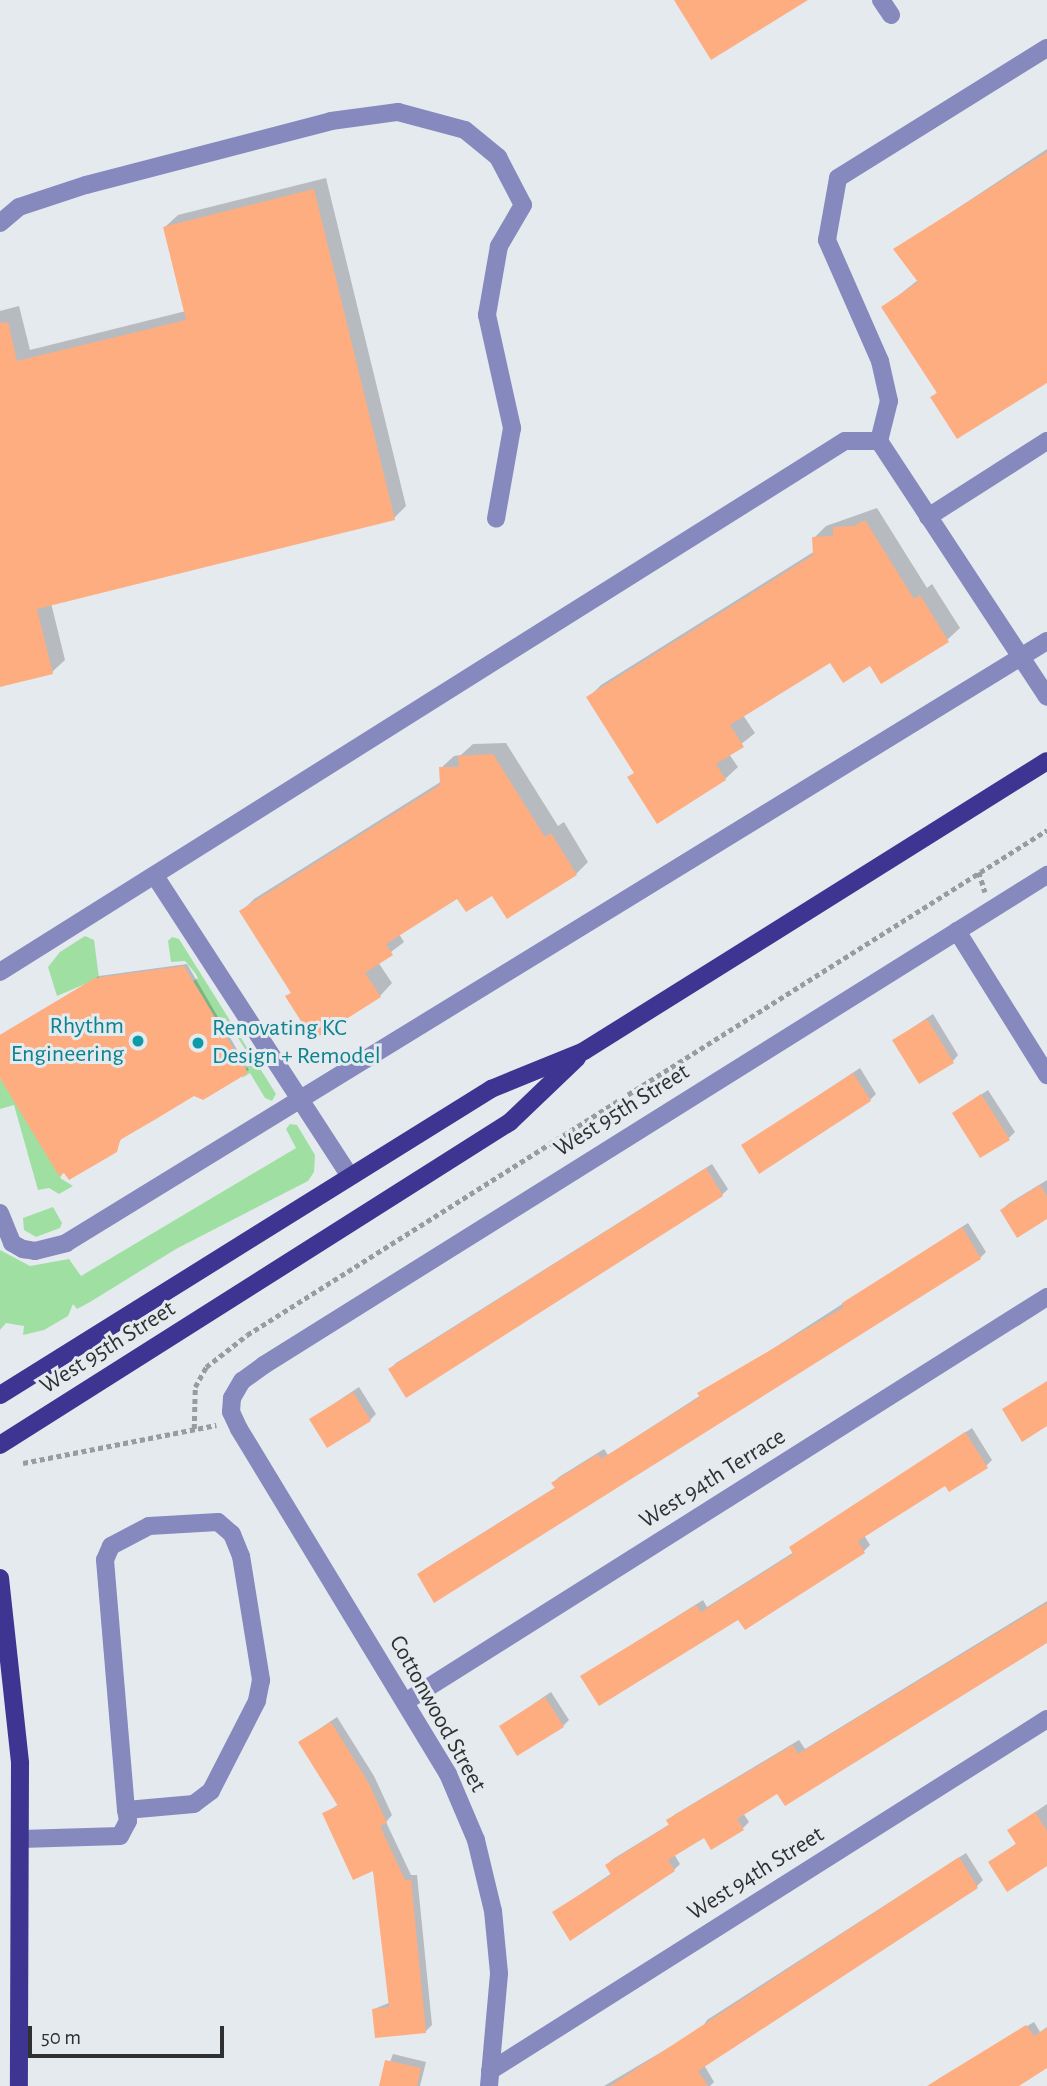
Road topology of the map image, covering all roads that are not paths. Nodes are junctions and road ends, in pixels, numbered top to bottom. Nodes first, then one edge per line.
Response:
1 (1047, 48) edge
2 (0, 223) edge
3 (879, 441) junction
4 (1047, 441) edge
5 (928, 517) junction
6 (496, 519) dead end
7 (1047, 641) edge
8 (1021, 658) junction
9 (1047, 697) edge
10 (1047, 761) edge
11 (1047, 874) edge
12 (155, 876) junction
13 (957, 931) junction
14 (0, 972) edge
15 (584, 1051) junction
16 (1047, 1075) edge
17 (300, 1101) junction
18 (349, 1175) junction
19 (0, 1213) edge
20 (1047, 1297) edge
21 (0, 1395) edge
22 (232, 1398) joint
23 (0, 1445) edge
24 (0, 1578) edge
25 (405, 1702) junction
26 (1047, 1719) edge
27 (126, 1810) junction
28 (21, 1839) junction
29 (489, 2078) edge
30 (19, 2086) edge

1 - 3 street
2 - 6 street
3 - 5 street
3 - 12 street
4 - 5 street
5 - 8 street
7 - 8 street
8 - 9 street
8 - 17 street
10 - 15 main road, West 95th Street
11 - 13 street, West 95th Street
12 - 14 street
12 - 17 street
13 - 16 street
13 - 22 street, West 95th Street
15 - 18 main road, West 95th Street
15 - 23 main road, West 95th Street
17 - 18 street
17 - 19 street
18 - 21 main road, West 95th Street
20 - 25 street, West 94th Terrace
22 - 25 street, Cottonwood Street
24 - 28 main road
25 - 29 street, Cottonwood Street
26 - 29 street, West 94th Street
27 - 27 street
27 - 28 street
28 - 30 main road

